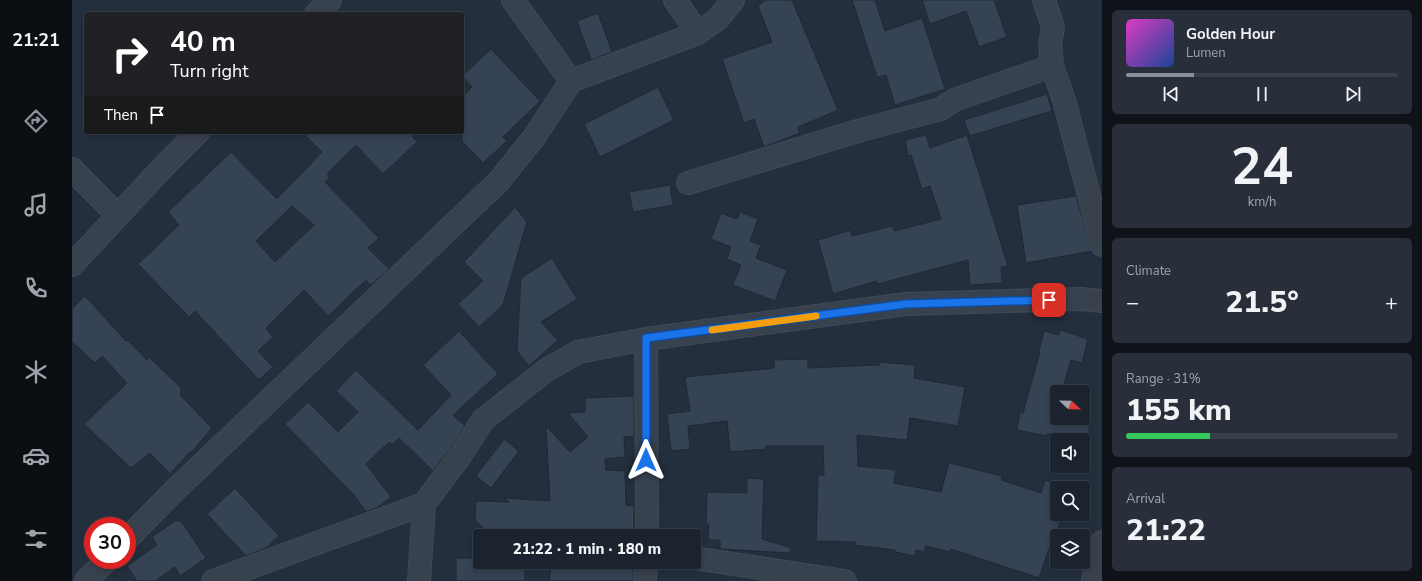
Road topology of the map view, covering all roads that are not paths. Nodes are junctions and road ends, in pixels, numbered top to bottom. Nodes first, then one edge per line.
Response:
1 (330, 0) edge
2 (513, 0) edge
3 (675, 0) edge
4 (733, 0) edge
5 (1044, 0) edge
6 (318, 12) edge
7 (698, 33) junction
8 (1052, 66) junction
9 (571, 81) junction
10 (196, 134) edge
11 (72, 169) edge
12 (688, 183) dead end
13 (118, 216) junction
14 (1102, 244) edge
15 (72, 265) edge
16 (1102, 301) edge
17 (646, 338) junction
18 (424, 504) junction
19 (647, 529) edge
20 (136, 530) edge
21 (1102, 542) edge
22 (701, 559) edge
23 (98, 569) edge
24 (646, 569) edge
25 (86, 581) edge
26 (213, 581) edge
27 (419, 581) edge
28 (645, 581) edge
29 (845, 581) edge
30 (1093, 581) edge

1 - 6 street
2 - 9 street
3 - 7 street
4 - 7 street
5 - 8 street
7 - 9 street
8 - 12 street
8 - 14 street
9 - 20 street
10 - 13 street
11 - 13 street
13 - 15 street
16 - 17 street
17 - 18 street
17 - 19 street
18 - 26 street
18 - 27 street
21 - 30 street
22 - 29 street
23 - 25 street
24 - 28 street

